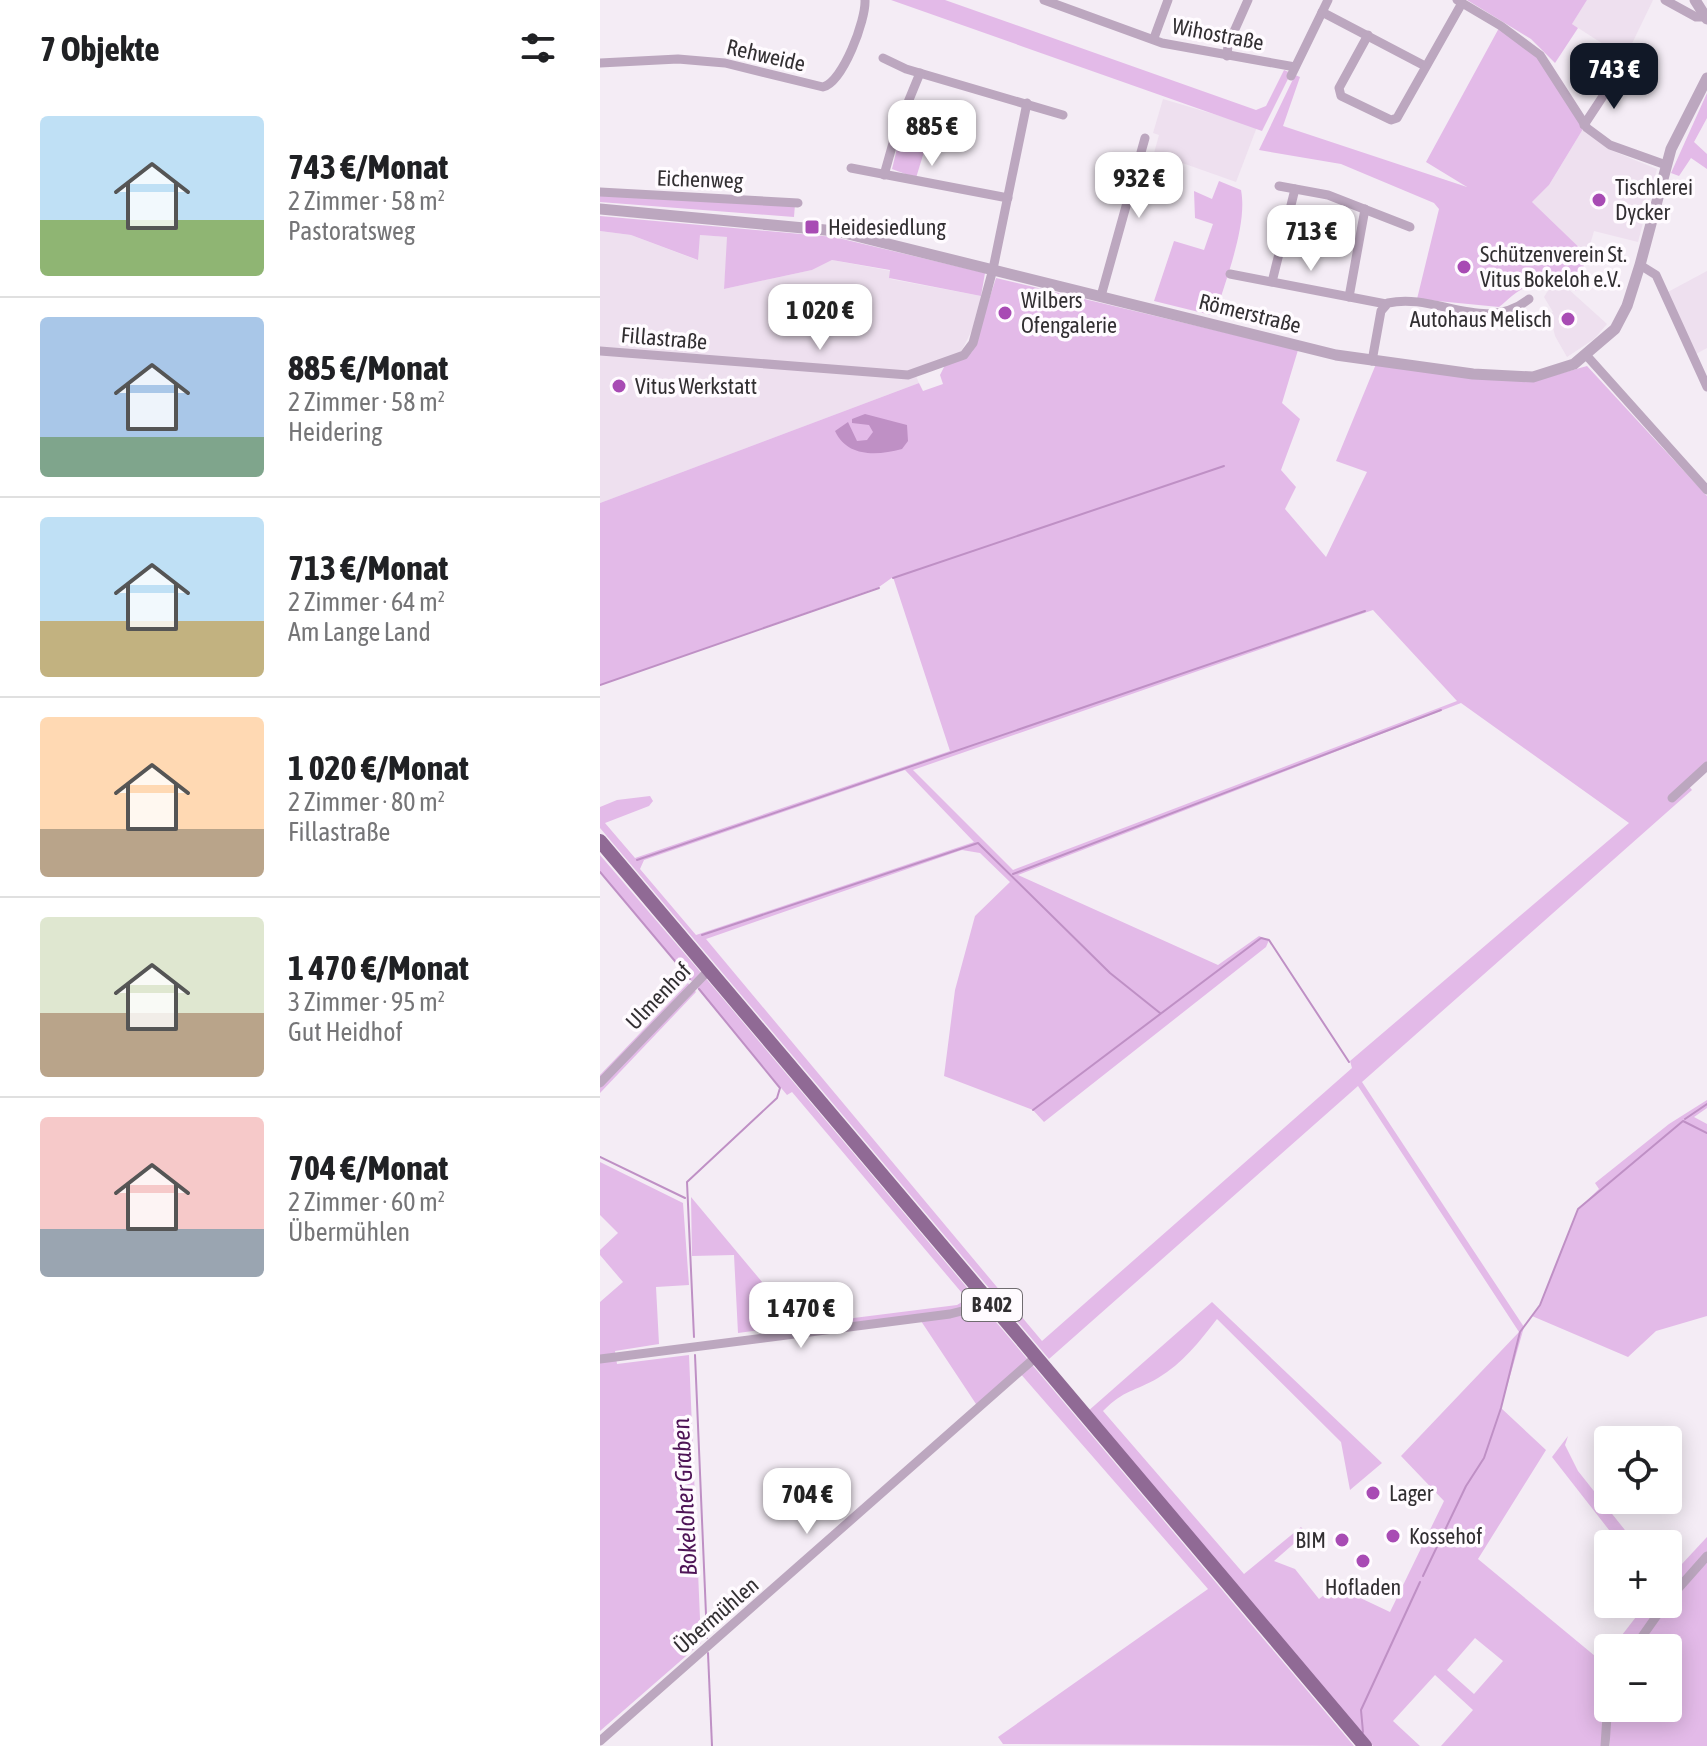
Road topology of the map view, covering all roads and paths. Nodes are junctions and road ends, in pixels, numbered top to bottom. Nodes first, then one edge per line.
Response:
1 (865, 0) edge
2 (1044, 0) edge
3 (1168, 0) edge
4 (1248, 0) edge
5 (1328, 0) edge
6 (1665, 0) edge
7 (1695, 0) edge
8 (1460, 2) edge
9 (1074, 4) edge
10 (1322, 12) junction
11 (1706, 18) edge
12 (1368, 35) junction
13 (1154, 38) junction
14 (1227, 56) junction
15 (883, 58) dead end
16 (600, 63) edge
17 (1425, 66) junction
18 (1628, 71) dead end
19 (920, 73) junction
20 (1707, 78) edge
21 (1027, 103) junction
22 (1063, 115) dead end
23 (1584, 125) junction
24 (1145, 138) dead end
25 (1666, 165) junction
26 (851, 168) dead end
27 (884, 175) junction
28 (1279, 186) dead end
29 (1295, 189) junction
30 (600, 192) edge
31 (1008, 198) junction
32 (798, 203) dead end
33 (600, 209) edge
34 (1365, 209) junction
35 (1410, 227) dead end
36 (1640, 265) junction
37 (993, 269) junction
38 (1230, 274) dead end
39 (1272, 282) junction
40 (1101, 296) junction
41 (1349, 297) junction
42 (1529, 299) dead end
43 (1386, 304) junction
44 (600, 351) edge
45 (1587, 356) junction
46 (1372, 361) junction
47 (1707, 387) edge
48 (1703, 480) edge
49 (1707, 490) edge
50 (1707, 766) edge
51 (1672, 798) dead end
52 (600, 841) edge
53 (709, 970) junction
54 (600, 1083) edge
55 (987, 1298) junction
56 (1036, 1357) junction
57 (600, 1359) edge
58 (1707, 1556) edge
59 (1682, 1584) edge
60 (1607, 1722) edge
61 (600, 1741) edge
62 (1365, 1746) edge
63 (1605, 1746) edge

1 - 16 street, Rehweide
2 - 9 street, Wihostraße
3 - 13 street
4 - 14 street
5 - 10 street
6 - 11 street
7 - 11 street
8 - 17 street
8 - 23 street
9 - 13 street, Wihostraße
10 - 12 street
10 - 14 street, Wihostraße
12 - 17 street
12 - 17 street
13 - 14 street, Wihostraße
15 - 19 street
18 - 23 street
19 - 21 street
19 - 27 street
20 - 25 street, Römerstraße
21 - 22 street
21 - 31 street, Fillastraße
23 - 25 street
24 - 40 street
25 - 36 street, Römerstraße
26 - 27 street
27 - 31 street
28 - 29 street
29 - 34 street
29 - 39 street
30 - 32 street, Eichenweg
31 - 37 street, Fillastraße
33 - 37 street, Römerstraße
34 - 35 street
34 - 41 street
36 - 45 street, Römerstraße
36 - 47 street
37 - 40 street, Römerstraße
37 - 44 street, Fillastraße
38 - 39 street
39 - 41 street
40 - 46 street, Römerstraße
41 - 43 street
42 - 43 street
43 - 46 street
45 - 46 street, Römerstraße
45 - 48 street
48 - 49 street
50 - 51 street
52 - 53 main road, B 402
53 - 54 street, Ulmenhof
53 - 55 main road, B 402
55 - 56 main road, B 402
55 - 57 street
56 - 61 street, Übermühlen
56 - 62 main road, B 402
58 - 59 street
60 - 63 street

